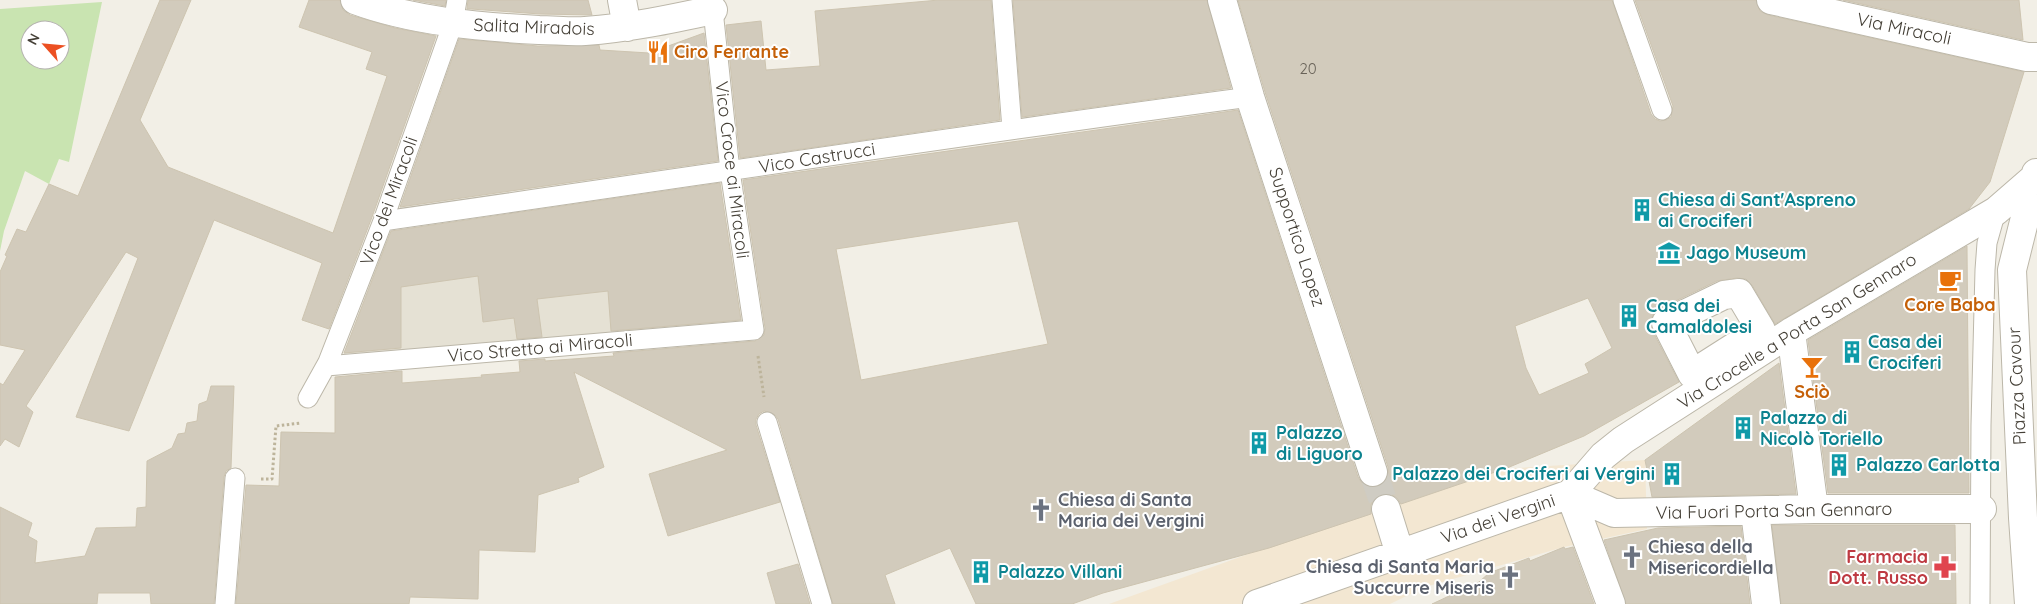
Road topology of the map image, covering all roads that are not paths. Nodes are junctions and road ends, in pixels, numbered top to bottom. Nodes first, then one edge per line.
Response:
1 (355, 0) edge
2 (622, 0) edge
3 (1002, 0) edge
4 (1222, 0) edge
5 (1623, 0) edge
6 (1771, 0) edge
7 (714, 10) joint
8 (455, 11) edge
9 (627, 26) junction
10 (2037, 57) edge
11 (1250, 97) junction
12 (1662, 110) dead end
13 (1012, 128) junction
14 (730, 171) junction
15 (2036, 175) edge
16 (1996, 211) junction
17 (383, 221) junction
18 (754, 330) joint
19 (1791, 332) junction
20 (326, 366) junction
21 (308, 398) road end
22 (767, 422) road end
23 (1374, 472) tunnel mouth
24 (235, 478) road end
25 (1570, 494) junction
26 (1386, 509) tunnel mouth
27 (1814, 509) junction
28 (1982, 509) junction
29 (1755, 511) junction
30 (1400, 554) junction
31 (225, 604) edge
32 (822, 604) edge
33 (1257, 604) edge
34 (1611, 604) edge
35 (1766, 604) edge
36 (1980, 604) edge
37 (2029, 604) edge

1 - 8 street, Salita Miradois
2 - 9 street
3 - 13 lane
4 - 11 street, Supportico Lopez
5 - 12 lane
6 - 10 street, Via Miracoli
7 - 9 street, Salita Miradois
7 - 14 lane, Vico Croce ai Miracoli
8 - 9 street, Salita Miradois
8 - 17 lane, Vico dei Miracoli
11 - 13 lane, Vico Castrucci
11 - 23 street, Supportico Lopez
13 - 14 lane, Vico Castrucci
14 - 17 lane, Vico Castrucci
14 - 18 lane, Vico Croce ai Miracoli
15 - 16 street, Via Crocelle a Porta San Gennaro
15 - 37 street, Piazza Cavour
16 - 19 street, Via Crocelle a Porta San Gennaro
16 - 28 lane
17 - 20 lane, Vico dei Miracoli
18 - 20 lane, Vico Stretto ai Miracoli
19 - 25 street, Via Crocelle a Porta San Gennaro
19 - 27 street
20 - 21 lane, Vico dei Miracoli
22 - 32 lane
24 - 31 lane
25 - 29 street, Via Fuori Porta San Gennaro
25 - 30 street, Via dei Vergini
25 - 34 street
26 - 30 street
27 - 28 street, Via Fuori Porta San Gennaro
27 - 29 street, Via Fuori Porta San Gennaro
28 - 36 lane
29 - 35 street
30 - 33 street, Via dei Vergini

